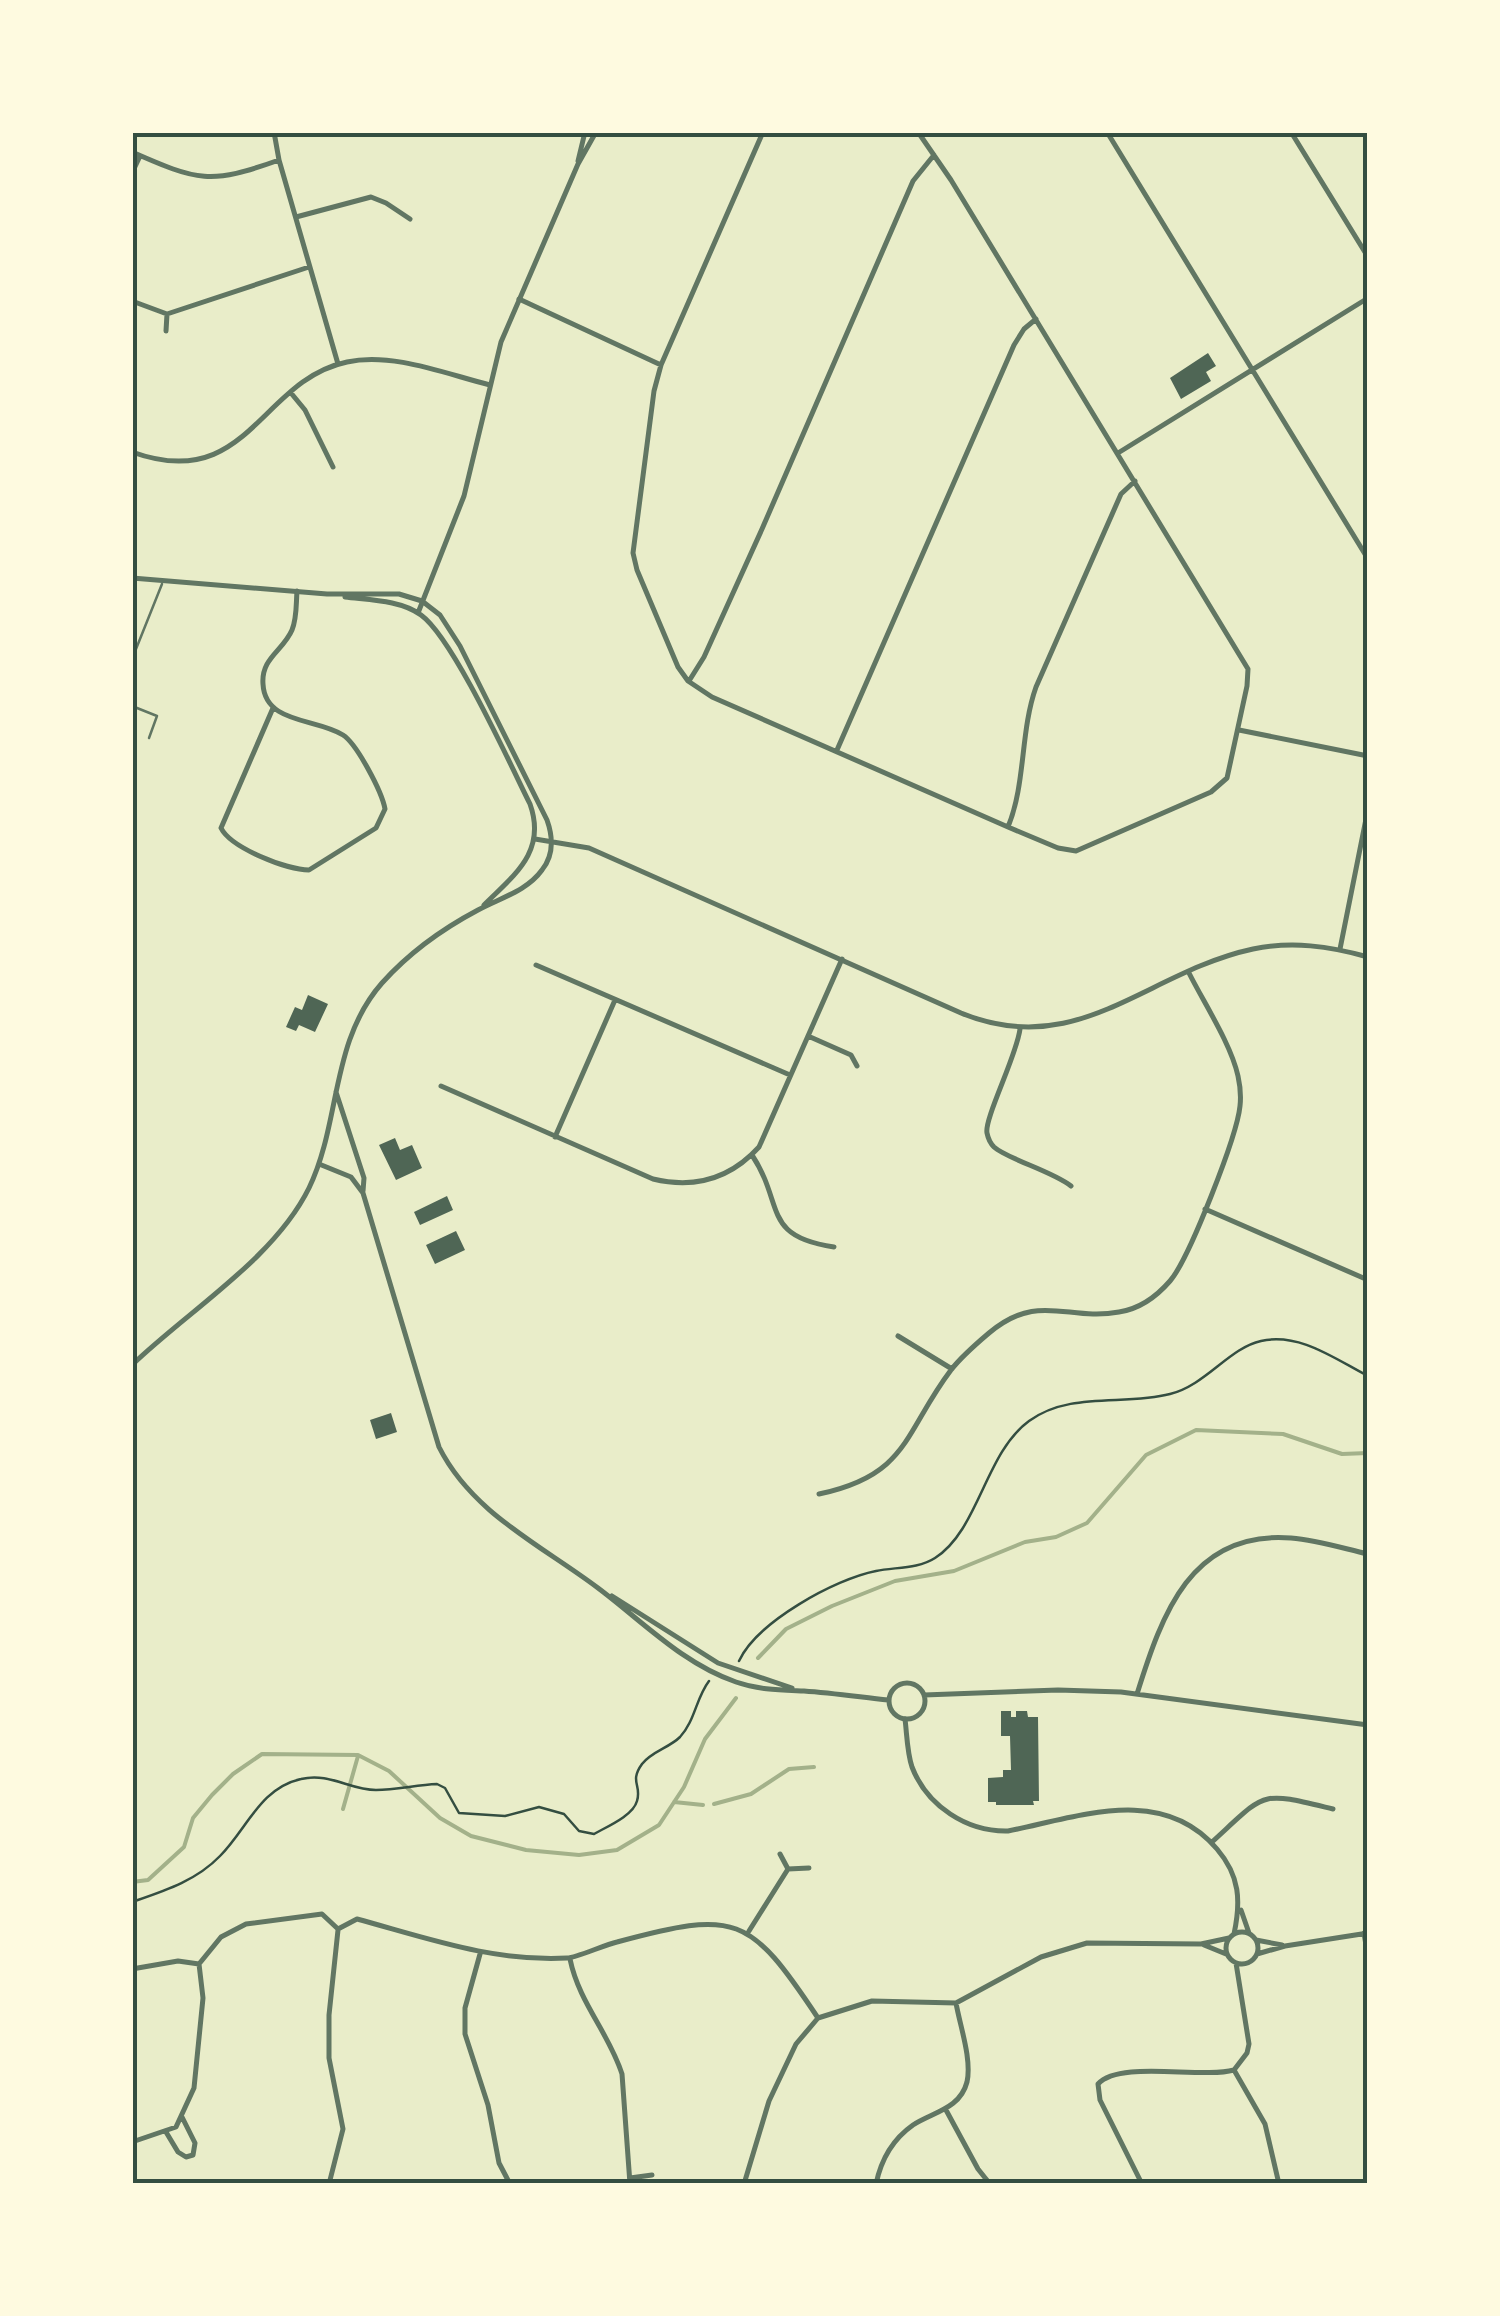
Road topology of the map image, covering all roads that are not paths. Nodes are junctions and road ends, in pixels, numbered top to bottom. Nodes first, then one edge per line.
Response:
1 (274, 132) edge
2 (585, 132) edge
3 (596, 132) edge
4 (764, 132) edge
5 (918, 132) edge
6 (1107, 132) edge
7 (1291, 132) edge
8 (132, 152) edge
9 (934, 154) junction
10 (140, 156) junction
11 (279, 160) junction
12 (578, 164) junction
13 (132, 173) edge
14 (296, 217) junction
15 (410, 220) dead end
16 (1368, 257) edge
17 (309, 267) junction
18 (519, 298) junction
19 (1368, 298) edge
20 (132, 302) edge
21 (167, 314) junction
22 (1036, 319) junction
23 (166, 331) dead end
24 (338, 364) junction
25 (662, 365) junction
26 (1252, 370) junction
27 (490, 385) junction
28 (291, 394) junction
29 (132, 452) edge
30 (1118, 453) junction
31 (333, 467) dead end
32 (1135, 481) junction
33 (1368, 558) edge
34 (132, 578) edge
35 (162, 583) junction
36 (297, 592) junction
37 (328, 594) junction
38 (422, 601) junction
39 (418, 612) junction
40 (132, 659) edge
41 (688, 681) junction
42 (132, 706) edge
43 (273, 708) junction
44 (1239, 730) junction
45 (149, 738) dead end
46 (836, 752) junction
47 (1368, 756) edge
48 (1368, 809) edge
49 (1008, 827) junction
50 (534, 839) junction
51 (552, 841) junction
52 (478, 910) junction
53 (1340, 949) junction
54 (1368, 957) edge
55 (842, 959) junction
56 (536, 964) dead end
57 (1189, 974) junction
58 (616, 1000) junction
59 (1020, 1028) junction
60 (808, 1036) junction
61 (857, 1066) dead end
62 (791, 1075) junction
63 (441, 1086) dead end
64 (334, 1090) junction
65 (556, 1137) junction
66 (752, 1155) junction
67 (319, 1164) junction
68 (1071, 1186) dead end
69 (362, 1194) junction
70 (1204, 1208) junction
71 (834, 1247) dead end
72 (1368, 1280) edge
73 (898, 1336) dead end
74 (132, 1365) edge
75 (952, 1370) junction
76 (819, 1494) dead end
77 (1368, 1554) edge
78 (1138, 1694) junction
79 (924, 1695) junction
80 (888, 1700) junction
81 (905, 1719) junction
82 (1368, 1725) edge
83 (1333, 1809) dead end
84 (1212, 1842) junction
85 (780, 1854) dead end
86 (809, 1868) dead end
87 (788, 1869) junction
88 (1240, 1907) junction
89 (338, 1929) junction
90 (748, 1932) junction
91 (1366, 1933) edge
92 (1250, 1934) junction
93 (1232, 1936) junction
94 (1256, 1940) junction
95 (1201, 1944) junction
96 (1285, 1946) junction
97 (480, 1954) junction
98 (1227, 1954) junction
99 (1257, 1954) junction
100 (1368, 1958) edge
101 (570, 1959) junction
102 (1236, 1963) junction
103 (1247, 1963) junction
104 (199, 1964) junction
105 (132, 1969) edge
106 (1241, 1984) junction
107 (956, 2003) junction
108 (818, 2018) junction
109 (1234, 2070) junction
110 (946, 2110) junction
111 (182, 2117) junction
112 (166, 2132) junction
113 (132, 2142) edge
114 (652, 2175) dead end
115 (630, 2180) edge
116 (329, 2184) edge
117 (510, 2184) edge
118 (744, 2184) edge
119 (876, 2184) edge
120 (990, 2184) edge
121 (1142, 2184) edge
122 (1279, 2184) edge

1 - 11 street
2 - 12 street
3 - 12 street
4 - 25 street
5 - 9 street
6 - 26 street
7 - 16 street
8 - 10 street
9 - 22 street
9 - 41 street
10 - 11 street
10 - 13 street
11 - 14 street
12 - 18 street
14 - 15 street
14 - 17 street
17 - 21 street
17 - 24 street
18 - 25 street
18 - 27 street
19 - 26 street
20 - 21 street
21 - 23 street
22 - 30 street
22 - 46 street
24 - 27 street
24 - 28 street
25 - 41 street
26 - 30 street
26 - 33 street
27 - 38 street
28 - 29 street
28 - 31 street
30 - 32 street
32 - 44 street
32 - 49 street
34 - 35 street
35 - 36 street
35 - 40 lane
36 - 37 street
36 - 43 street
37 - 38 street
37 - 39 street
38 - 39 street
38 - 51 street
39 - 50 street
41 - 46 street
42 - 45 lane
43 - 43 street
44 - 47 street
44 - 49 street
46 - 49 street
48 - 53 street
50 - 51 street
50 - 52 street
51 - 52 street
51 - 55 street
52 - 64 street
53 - 54 street
53 - 57 street
55 - 59 street
55 - 60 street
56 - 58 street
57 - 59 street
57 - 70 street
58 - 62 street
58 - 65 street
59 - 68 street
60 - 61 street
60 - 62 street
62 - 66 street
63 - 65 street
64 - 67 street
64 - 69 street
65 - 66 street
66 - 71 street
67 - 69 street
67 - 74 street
69 - 80 street
70 - 72 street
70 - 75 street
73 - 75 street
75 - 76 street
77 - 78 street
78 - 79 street
78 - 82 street
79 - 80 street
79 - 81 street
80 - 81 street
81 - 84 street
83 - 84 street
84 - 88 street
85 - 87 street
86 - 87 street
87 - 90 street
88 - 92 street
88 - 93 street
89 - 97 street
89 - 104 street
89 - 116 street
90 - 101 street
90 - 108 street
91 - 96 street
91 - 100 street
92 - 93 street
92 - 94 street
93 - 95 street
93 - 98 street
94 - 96 street
94 - 99 street
95 - 98 street
95 - 107 street
96 - 99 street
97 - 101 street
97 - 117 street
98 - 102 street
99 - 103 street
101 - 115 street
102 - 103 street
102 - 106 street
103 - 106 street
104 - 105 street
104 - 111 street
106 - 109 street
107 - 108 street
107 - 110 street
108 - 118 street
109 - 121 street
109 - 122 street
110 - 119 street
110 - 120 street
111 - 112 street
111 - 112 street
112 - 113 street
114 - 115 street

